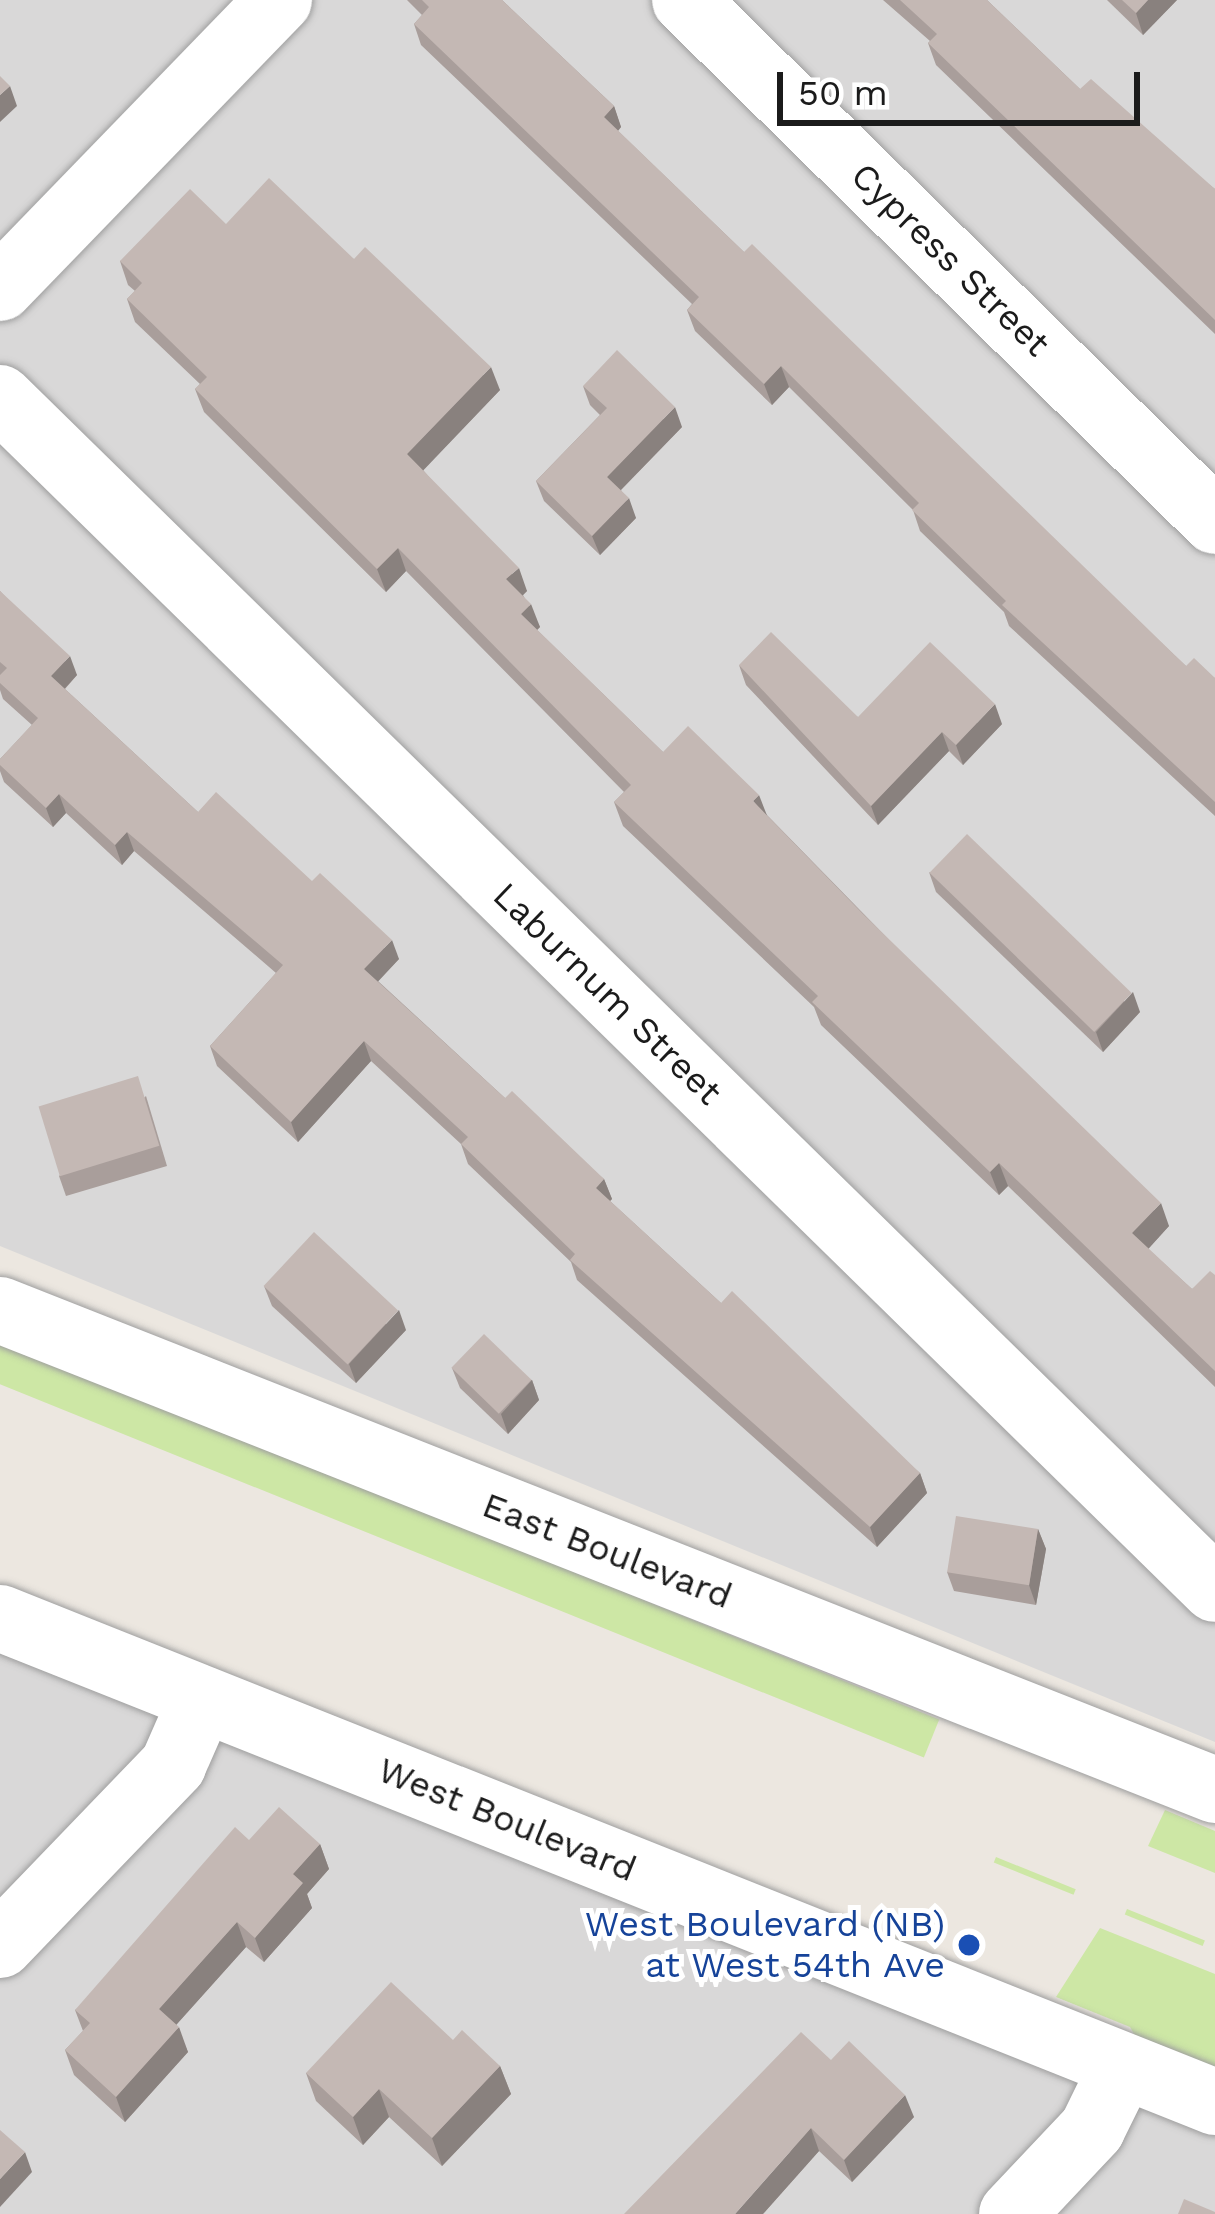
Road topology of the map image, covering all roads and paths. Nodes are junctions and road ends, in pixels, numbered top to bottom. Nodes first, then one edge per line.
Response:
1 (279, 0) edge
2 (685, 0) edge
3 (0, 288) edge
4 (0, 398) edge
5 (1215, 520) edge
6 (0, 1310) edge
7 (1215, 1589) edge
8 (0, 1618) edge
9 (202, 1699) junction
10 (1211, 1783) edge
11 (0, 1946) edge
12 (1124, 2066) junction
13 (1215, 2102) edge
14 (1012, 2214) edge

1 - 3 street
2 - 5 street, Cypress Street
4 - 7 street, Laburnum Street
6 - 10 street, East Boulevard
8 - 9 street, West Boulevard
9 - 11 street
9 - 12 street, West Boulevard
12 - 13 street, West Boulevard
12 - 14 street

